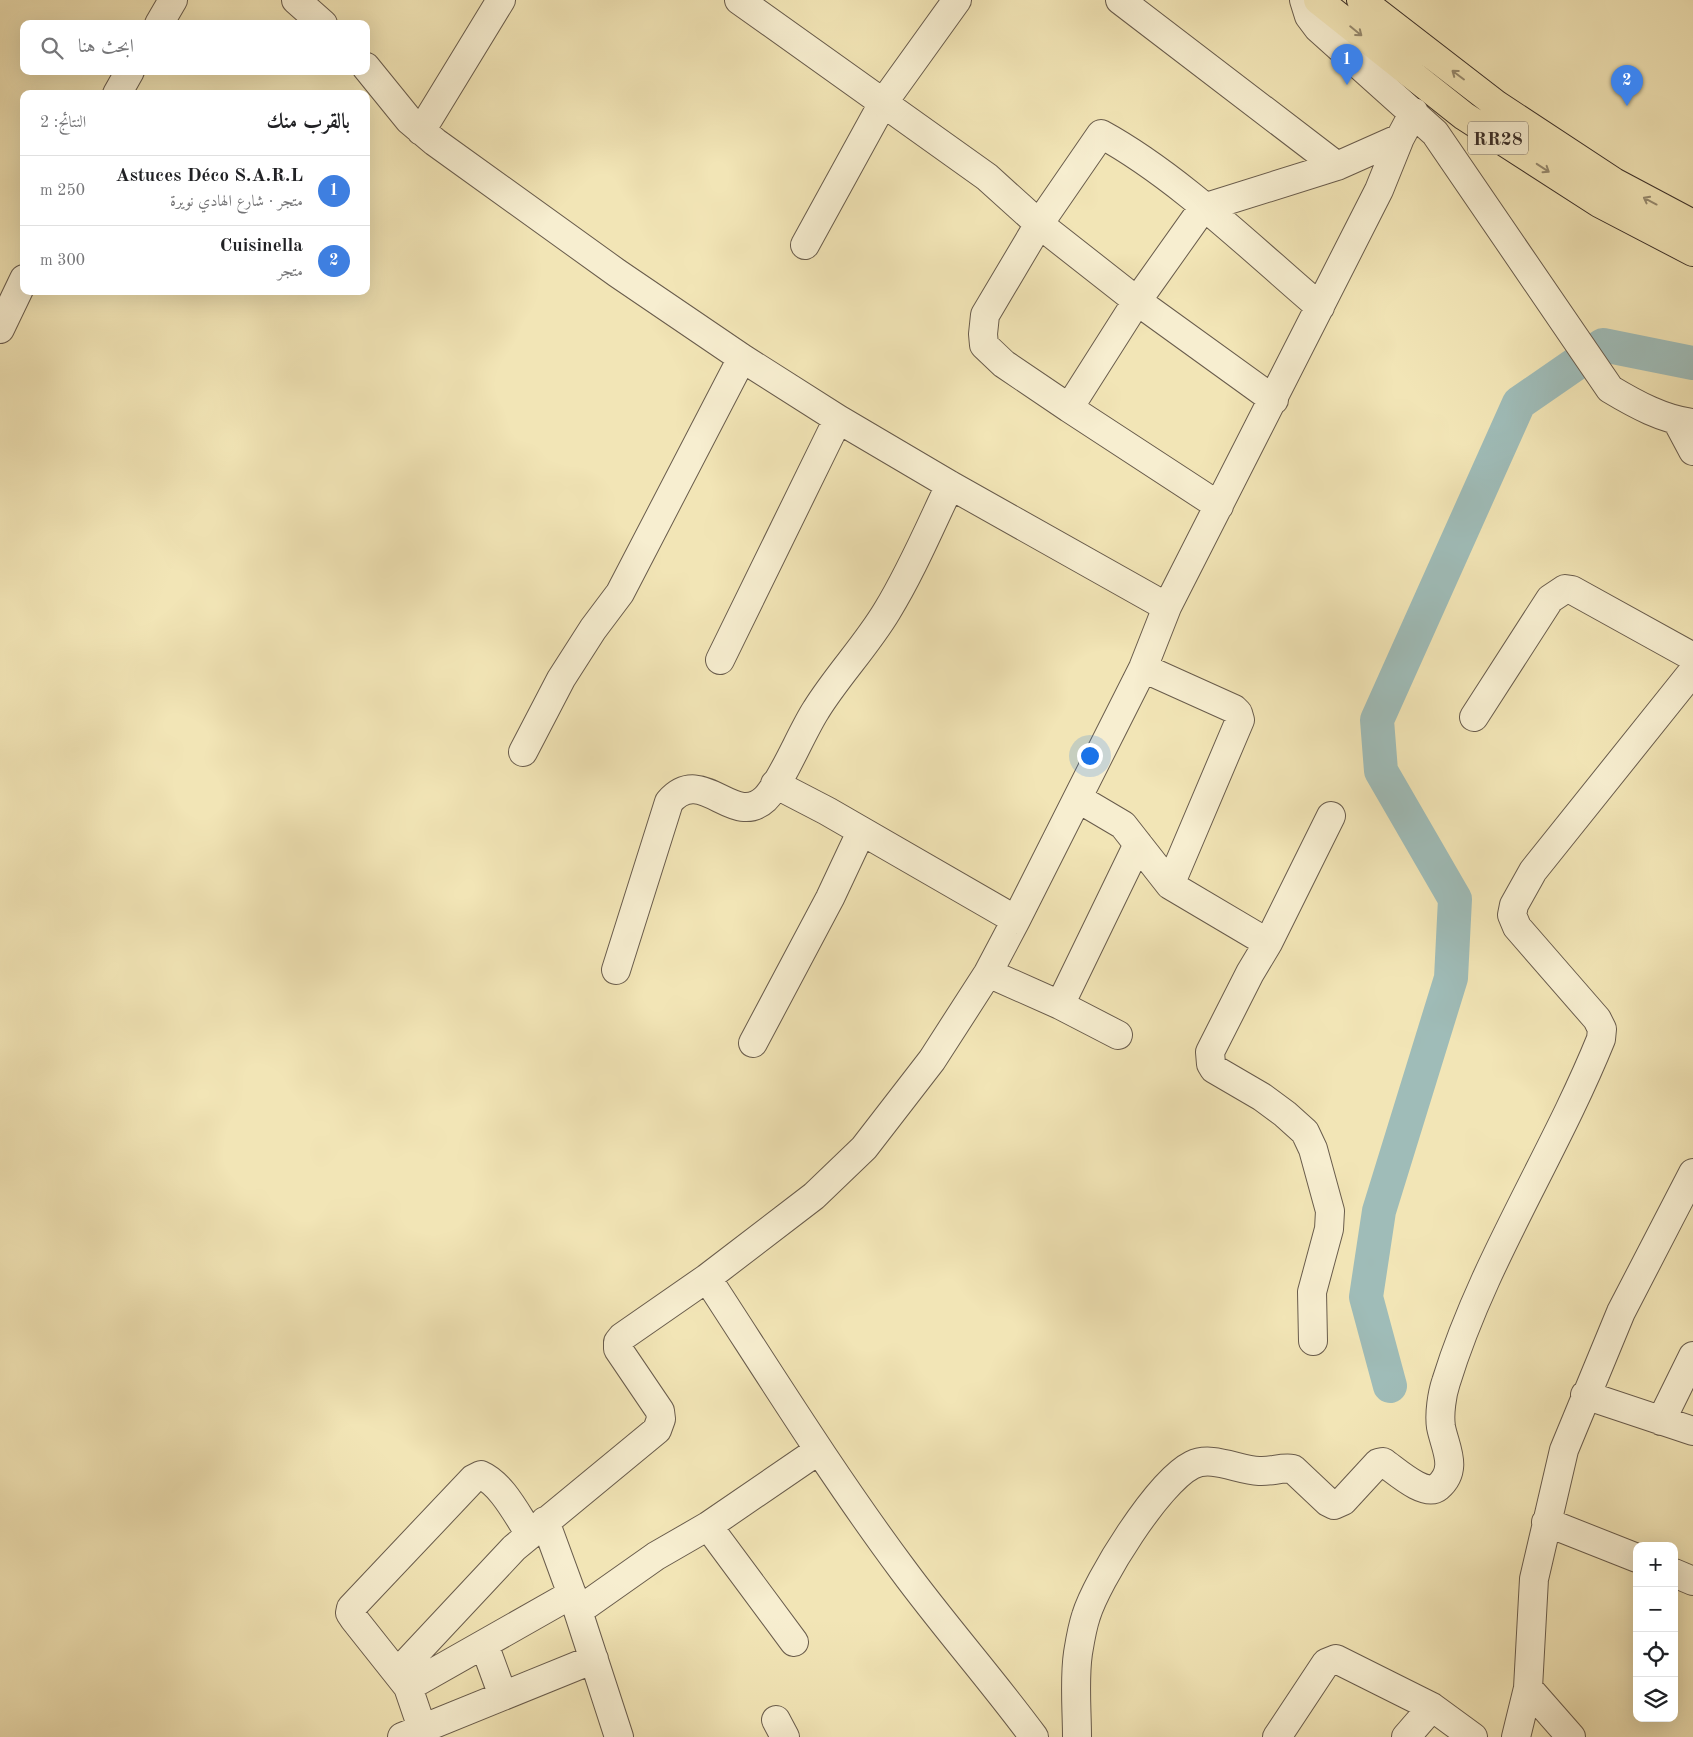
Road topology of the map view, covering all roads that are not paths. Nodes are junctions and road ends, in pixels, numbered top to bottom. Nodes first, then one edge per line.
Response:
1 (173, 0) edge
2 (296, 0) edge
3 (501, 0) edge
4 (738, 0) edge
5 (957, 0) edge
6 (1120, 0) edge
7 (1314, 2) edge
8 (1368, 4) edge
9 (161, 20) edge
10 (318, 20) edge
11 (370, 72) edge
12 (128, 75) edge
13 (119, 90) edge
14 (884, 102) junction
15 (1414, 112) junction
16 (421, 131) junction
17 (1400, 138) junction
18 (1337, 166) junction
19 (1203, 208) junction
20 (1039, 224) junction
21 (1693, 224) edge
22 (805, 246) dead end
23 (1693, 252) edge
24 (20, 287) edge
25 (1137, 301) junction
26 (1320, 308) junction
27 (0, 329) edge
28 (742, 358) junction
29 (1274, 400) junction
30 (1069, 408) junction
31 (838, 419) junction
32 (1685, 422) edge
33 (1693, 451) edge
34 (950, 485) junction
35 (1219, 506) junction
36 (1167, 607) junction
37 (1693, 657) edge
38 (720, 660) dead end
39 (1143, 668) junction
40 (1693, 671) edge
41 (1474, 717) dead end
42 (523, 752) dead end
43 (775, 784) junction
44 (1079, 798) junction
45 (1331, 816) dead end
46 (862, 832) junction
47 (1138, 844) junction
48 (1170, 885) junction
49 (1016, 920) junction
50 (1268, 943) junction
51 (616, 970) dead end
52 (988, 973) junction
53 (1060, 1005) junction
54 (1118, 1036) dead end
55 (753, 1043) dead end
56 (1693, 1173) edge
57 (707, 1278) junction
58 (1313, 1341) dead end
59 (1693, 1356) edge
60 (1585, 1395) junction
61 (1661, 1421) junction
62 (1693, 1432) edge
63 (820, 1450) junction
64 (1546, 1522) junction
65 (708, 1526) junction
66 (538, 1528) junction
67 (1633, 1556) edge
68 (1678, 1575) edge
69 (1693, 1581) edge
70 (575, 1602) junction
71 (794, 1642) dead end
72 (484, 1644) junction
73 (594, 1659) junction
74 (402, 1680) junction
75 (1528, 1688) junction
76 (503, 1696) junction
77 (1432, 1707) junction
78 (412, 1733) edge
79 (619, 1737) edge
80 (1034, 1737) edge
81 (1077, 1737) edge
82 (1277, 1737) edge
83 (1406, 1737) edge
84 (1473, 1737) edge
85 (1516, 1737) edge
86 (1571, 1737) edge

1 - 9 street
2 - 10 street
3 - 16 street
4 - 14 street
5 - 14 street
6 - 18 street
7 - 15 street
7 -> 23 highway, RR28
21 -> 8 highway, RR28
11 - 16 street
12 - 13 street
14 - 20 street
14 - 22 street
15 - 17 street
15 - 32 street
16 - 28 street
17 - 18 street
17 - 26 street
18 - 19 street
19 - 20 street
19 - 25 street
19 - 26 street
20 - 25 street
20 - 30 street
24 - 27 street
25 - 29 street
25 - 30 street
26 - 29 street
28 - 31 street
28 - 42 street
29 - 35 street
30 - 35 street
31 - 34 street
31 - 38 street
32 - 33 street
34 - 36 street
34 - 43 street
35 - 36 street
36 - 39 street
37 - 41 street
39 - 44 street
39 - 48 street
40 - 81 street
43 - 46 street
43 - 51 street
44 - 47 street
44 - 49 street
45 - 50 street
46 - 49 street
46 - 55 street
47 - 48 street
47 - 53 street
48 - 50 street
49 - 52 street
50 - 58 street
52 - 53 street
52 - 57 street
53 - 54 street
56 - 60 street
57 - 63 street
57 - 66 street
59 - 61 street
60 - 61 street
60 - 64 street
61 - 62 street
63 - 65 street
63 - 80 street
64 - 67 street
64 - 75 street
65 - 70 street
65 - 71 street
66 - 70 street
66 - 74 street
66 - 74 street
68 - 69 street
70 - 72 street
70 - 73 street
72 - 74 street
72 - 76 street
73 - 76 street
73 - 79 street
74 - 78 street
75 - 85 street
75 - 86 street
76 - 78 street
77 - 82 street
77 - 83 street
77 - 84 street

